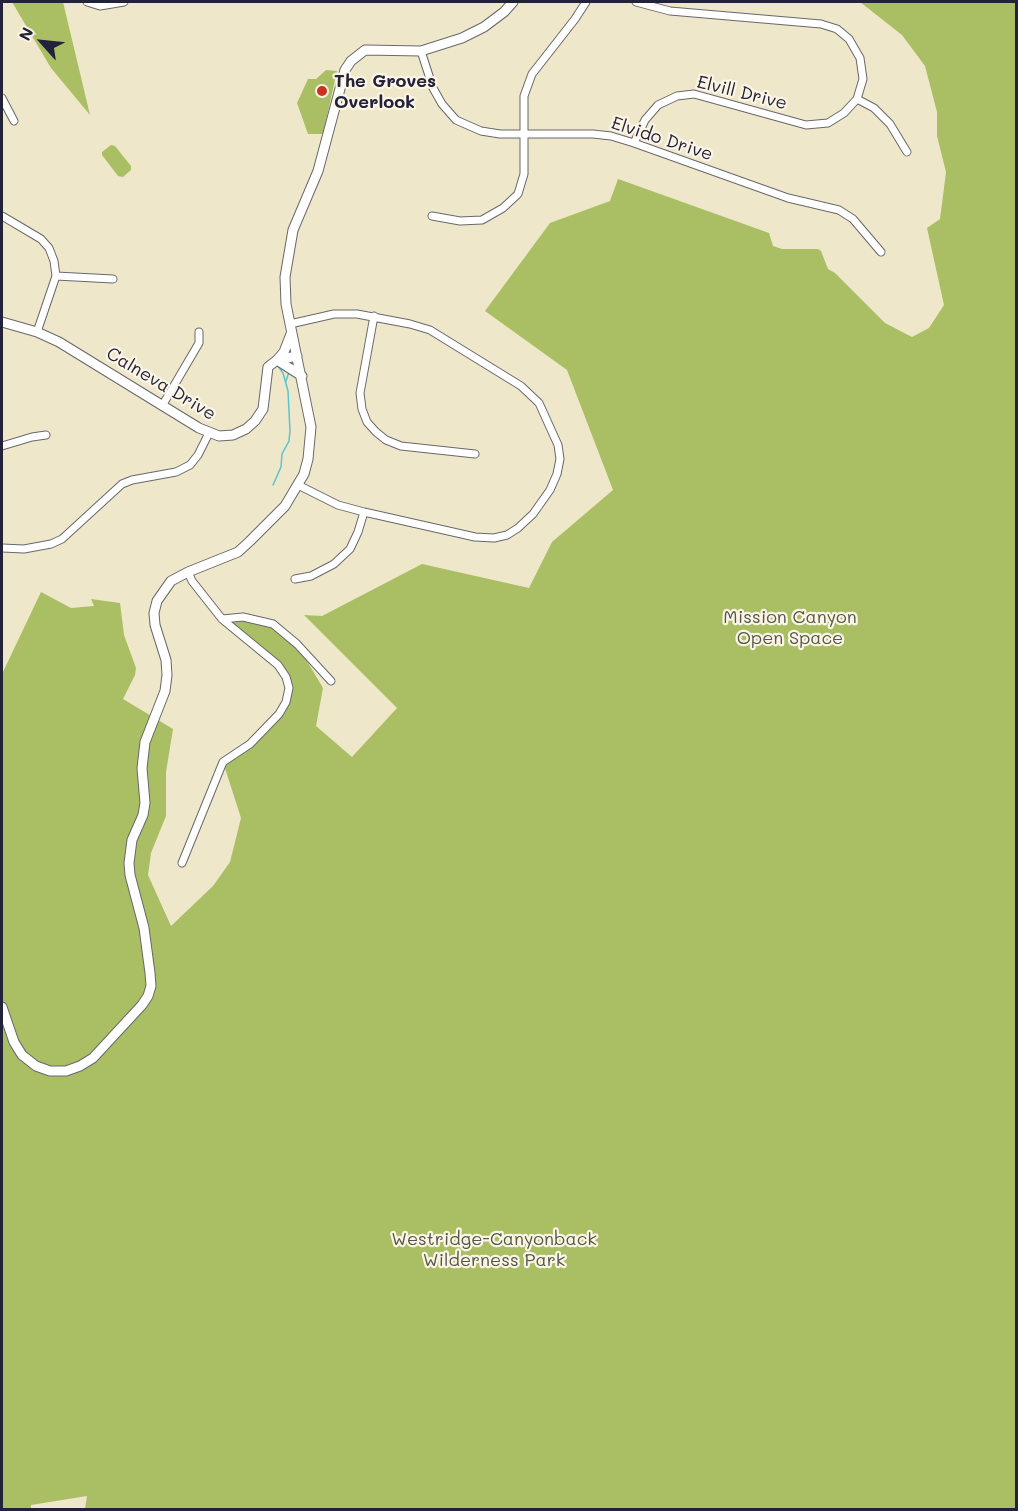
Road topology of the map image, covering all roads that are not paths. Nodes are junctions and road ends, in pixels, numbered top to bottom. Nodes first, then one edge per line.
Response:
1 (87, 2) edge
2 (124, 2) edge
3 (513, 2) edge
4 (586, 2) edge
5 (636, 2) edge
6 (421, 51) junction
7 (2, 98) edge
8 (857, 99) junction
9 (14, 121) dead end
10 (524, 134) junction
11 (634, 143) junction
12 (907, 152) dead end
13 (2, 216) edge
14 (432, 216) dead end
15 (880, 252) dead end
16 (56, 276) junction
17 (113, 279) dead end
18 (374, 316) junction
19 (2, 322) edge
20 (291, 327) junction
21 (37, 332) junction
22 (199, 332) dead end
23 (297, 356) junction
24 (277, 360) junction
25 (302, 376) junction
26 (162, 406) junction
27 (209, 433) junction
28 (46, 435) dead end
29 (2, 446) edge
30 (475, 454) dead end
31 (298, 485) junction
32 (364, 512) junction
33 (2, 548) edge
34 (188, 572) junction
35 (295, 579) dead end
36 (222, 619) junction
37 (331, 681) dead end
38 (182, 863) dead end
39 (2, 1007) edge

1 - 2 street
3 - 6 main road
4 - 10 street
5 - 8 street
6 - 10 street, Elvido Drive
6 - 20 main road
7 - 9 street
8 - 11 street, Elvill Drive
8 - 12 street
10 - 11 street, Elvido Drive
10 - 14 street
11 - 15 street, Elvido Drive
13 - 16 street
16 - 17 street
16 - 21 street
18 - 20 street
18 - 30 street
18 - 32 street
19 - 21 main road, Calneva Drive
20 - 23 main road
20 - 24 main road, Calneva Drive
21 - 26 main road, Calneva Drive
22 - 26 street
23 - 24 main road
23 - 25 main road
24 - 25 main road
24 - 27 main road, Calneva Drive
25 - 31 main road
26 - 27 main road, Calneva Drive
27 - 33 street
28 - 29 street
31 - 32 street
31 - 34 main road
32 - 35 street
34 - 36 street
34 - 39 main road
36 - 37 street
36 - 38 street

